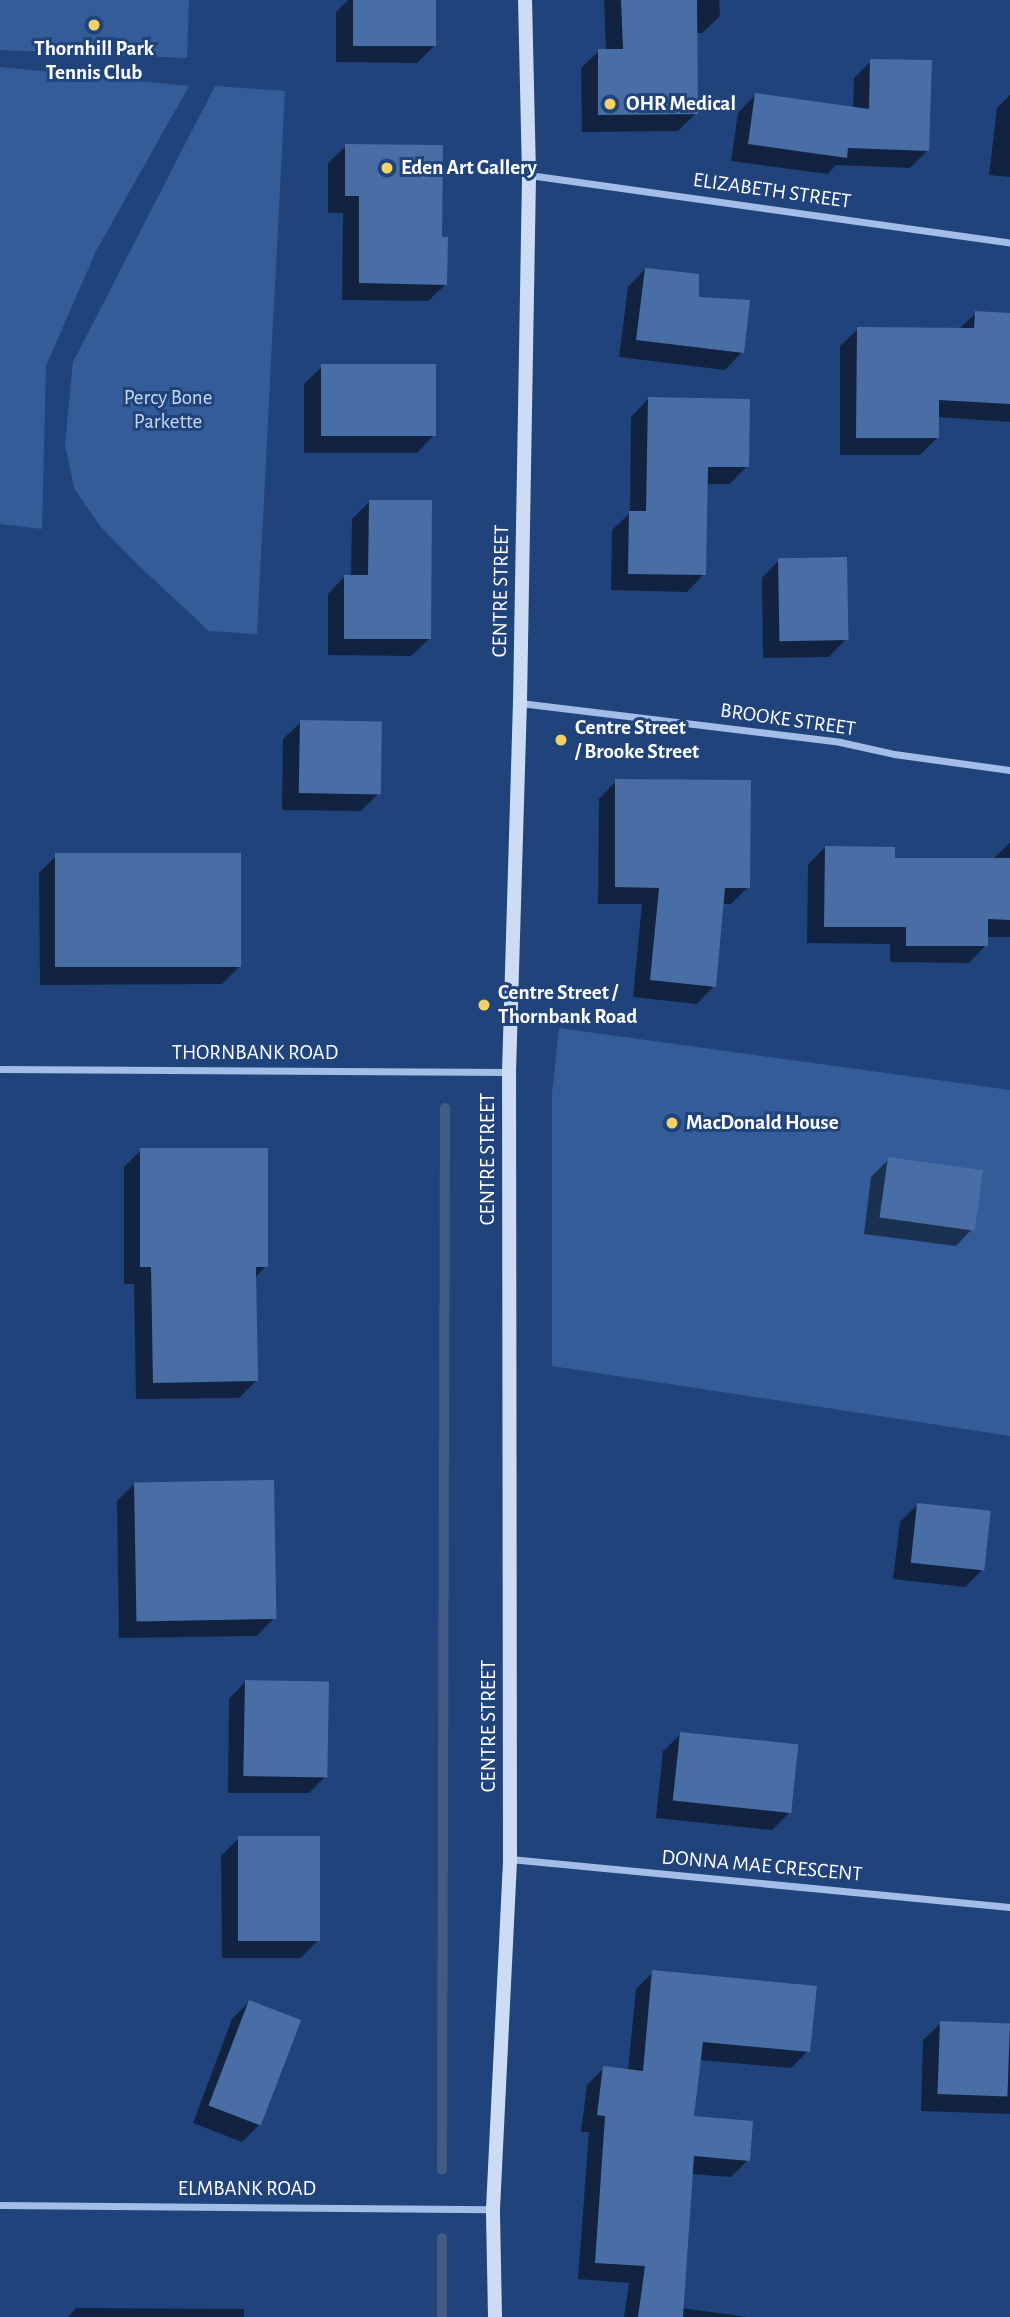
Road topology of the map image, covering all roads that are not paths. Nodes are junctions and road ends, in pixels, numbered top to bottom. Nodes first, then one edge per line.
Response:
1 (526, 0) edge
2 (529, 175) junction
3 (1010, 243) edge
4 (520, 703) junction
5 (1010, 770) edge
6 (0, 1069) edge
7 (509, 1072) junction
8 (510, 1859) junction
9 (1010, 1907) edge
10 (0, 2205) edge
11 (493, 2209) junction
12 (495, 2317) edge

1 - 2 main road, CENTRE STREET
2 - 3 street, ELIZABETH STREET
2 - 4 main road, CENTRE STREET
4 - 5 street, BROOKE STREET
4 - 7 main road, CENTRE STREET
6 - 7 street, THORNBANK ROAD
7 - 8 main road, CENTRE STREET
8 - 9 street, DONNA MAE CRESCENT
8 - 11 main road, CENTRE STREET
10 - 11 street, ELMBANK ROAD
11 - 12 main road, CENTRE STREET

